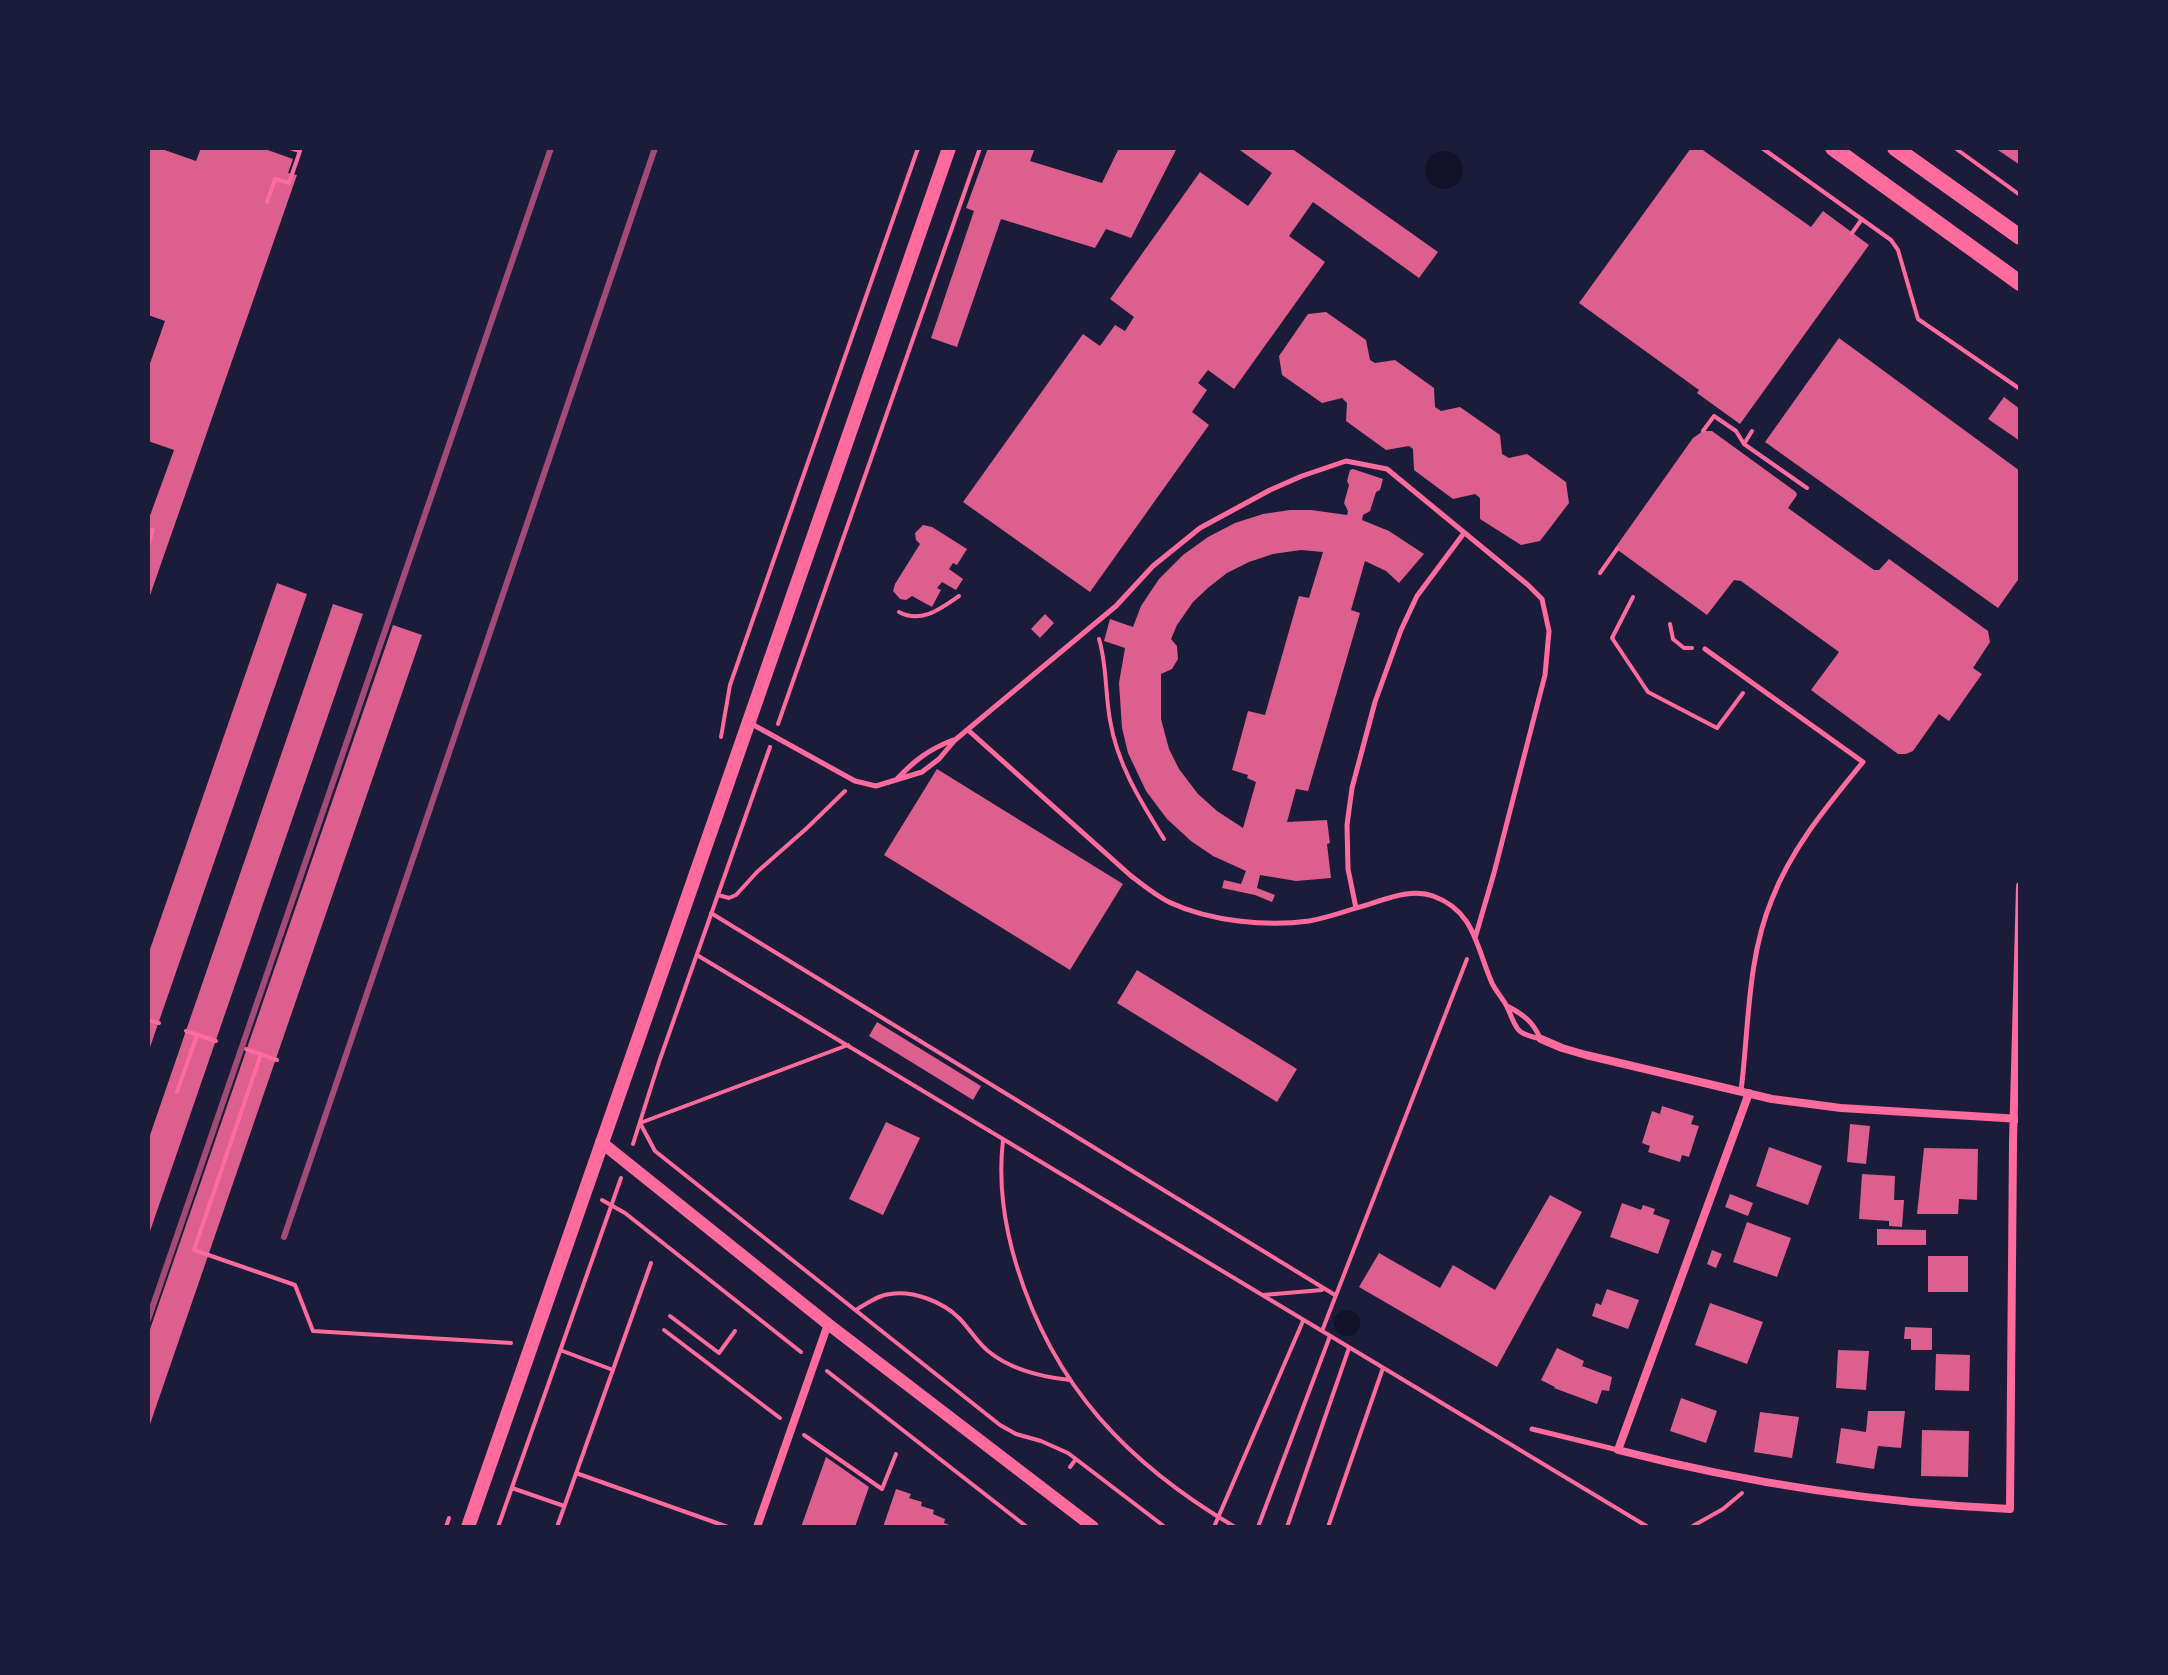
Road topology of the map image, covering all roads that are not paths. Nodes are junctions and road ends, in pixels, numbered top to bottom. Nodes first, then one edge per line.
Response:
1 (949, 148) edge
2 (1833, 148) edge
3 (1895, 148) edge
4 (2020, 237) edge
5 (2020, 283) edge
6 (1464, 533) junction
7 (1705, 649) dead end
8 (749, 723) junction
9 (968, 730) junction
10 (955, 740) junction
11 (896, 780) junction
12 (2020, 886) edge
13 (1356, 908) junction
14 (1475, 938) junction
15 (1508, 1007) junction
16 (1541, 1039) junction
17 (1745, 1092) junction
18 (2017, 1119) edge
19 (601, 1142) junction
20 (828, 1324) junction
21 (1532, 1429) dead end
22 (1618, 1450) junction
23 (468, 1527) edge
24 (757, 1527) edge
25 (1093, 1527) edge

1 - 8 main road
2 - 5 main road
3 - 4 main road
6 - 9 lane
6 - 13 lane
6 - 14 lane
7 - 17 lane
8 - 11 lane
8 - 19 main road
9 - 10 lane
9 - 13 lane
10 - 11 lane
10 - 11 lane
12 - 18 street
13 - 14 lane
14 - 15 lane
15 - 16 lane
15 - 16 lane
16 - 17 street
17 - 18 street
17 - 22 street
18 - 22 street
19 - 20 street
19 - 23 main road
20 - 24 street
20 - 25 street
21 - 22 lane

